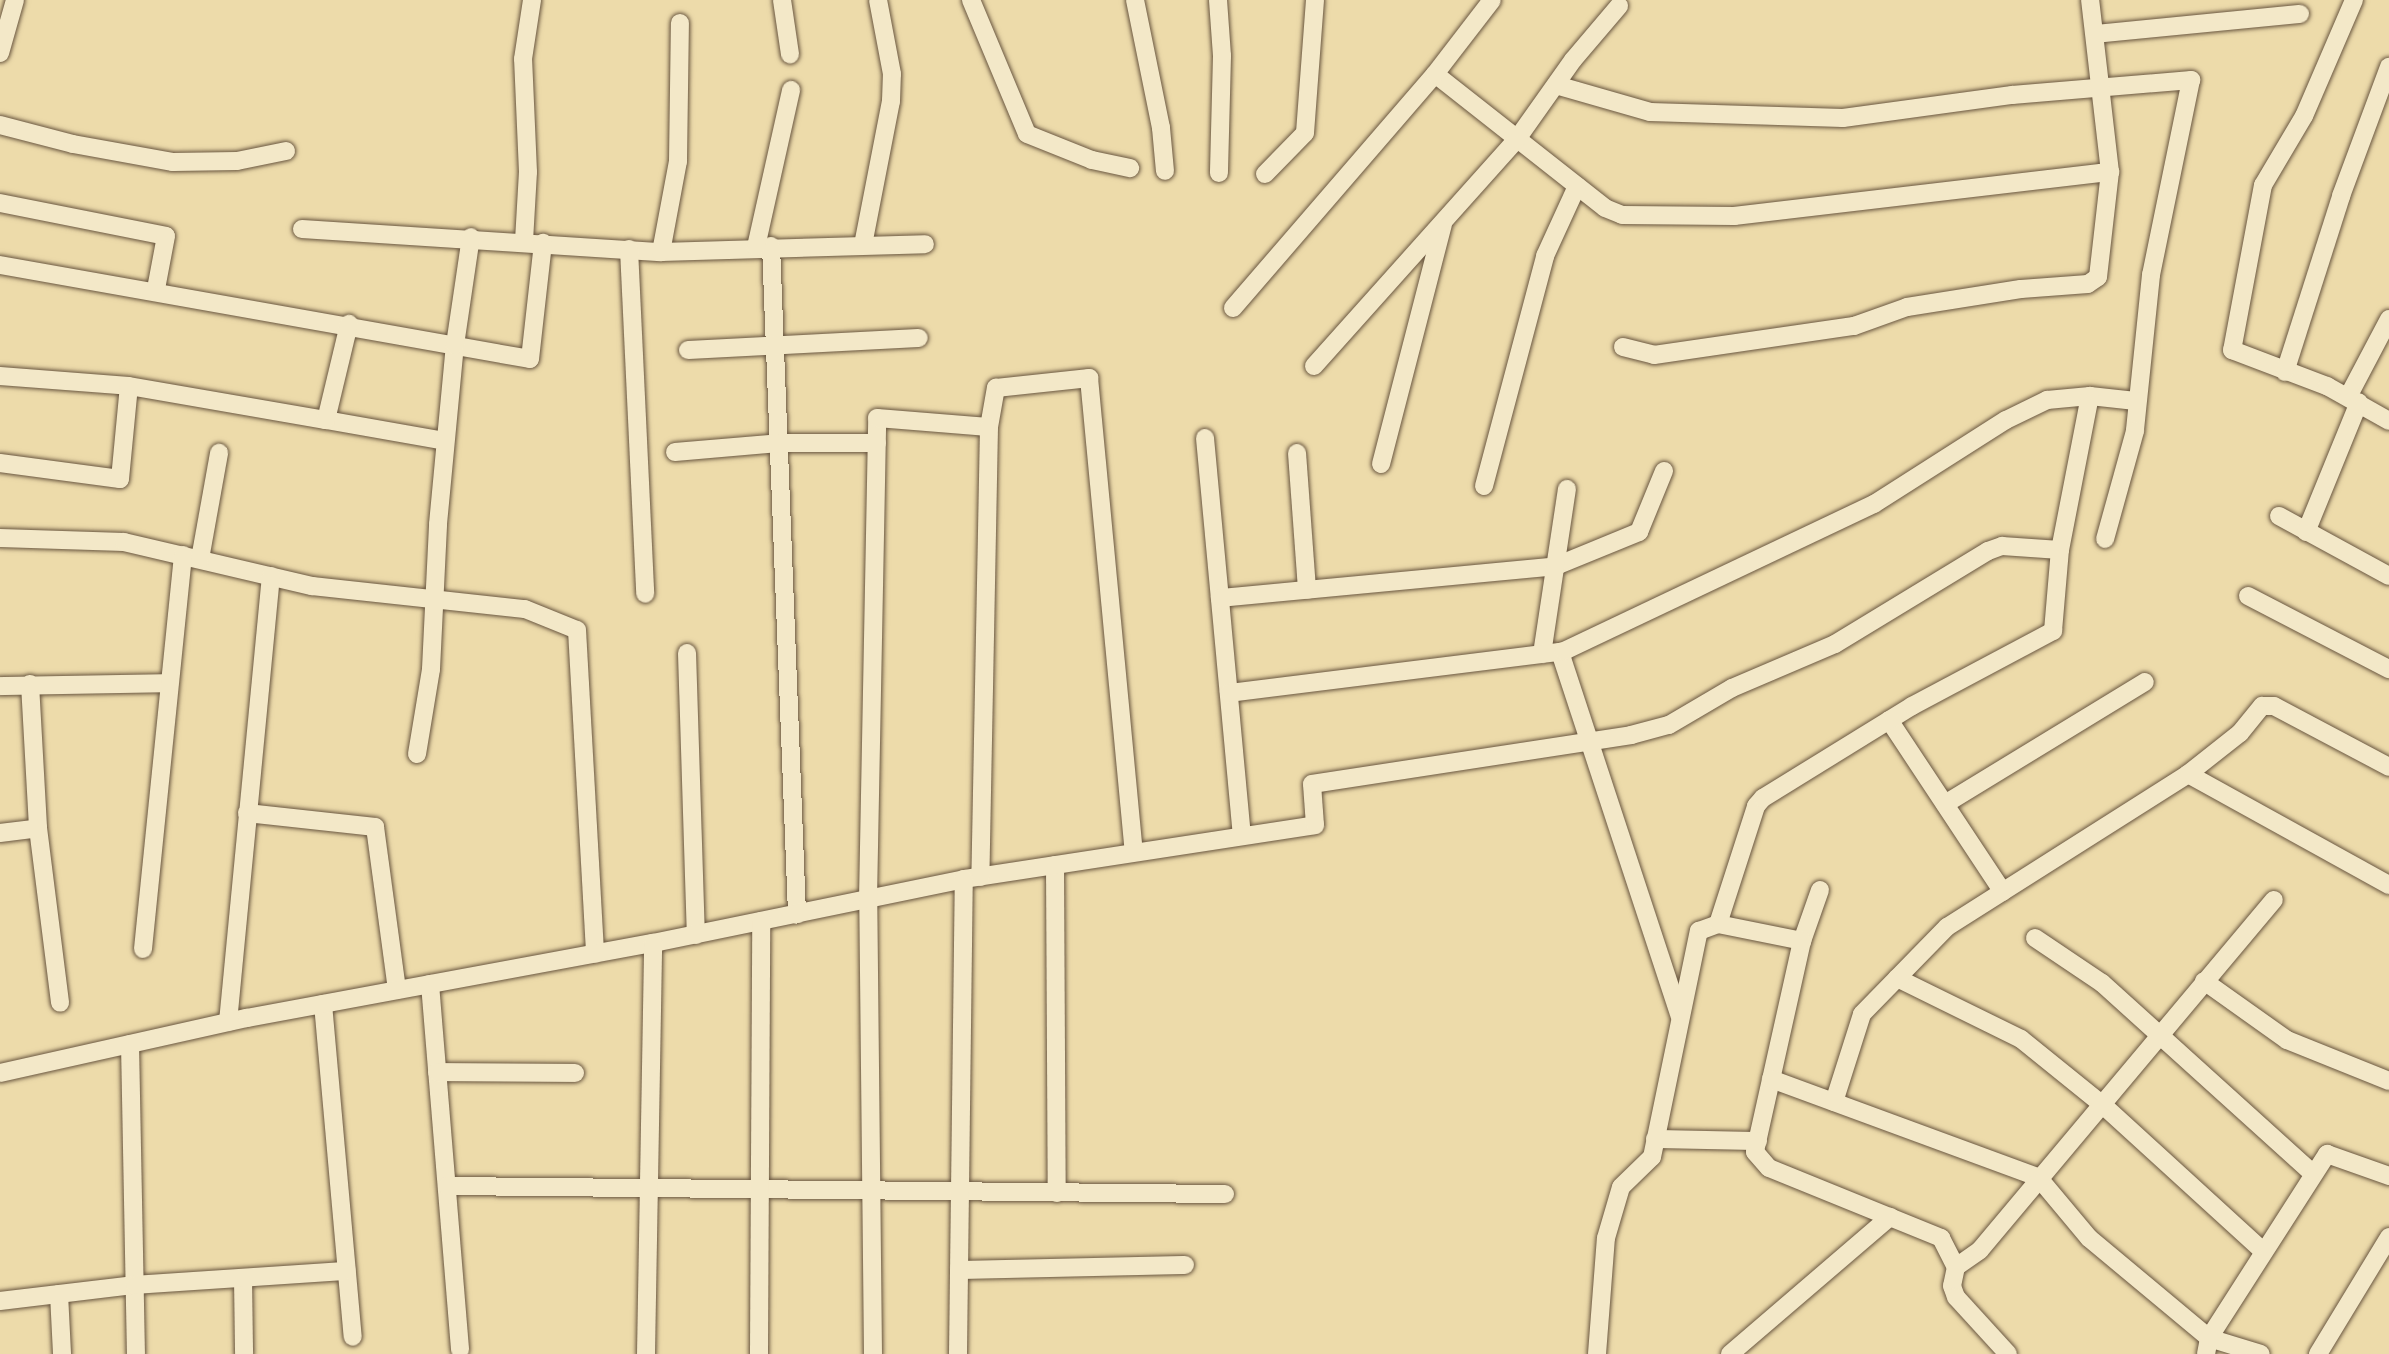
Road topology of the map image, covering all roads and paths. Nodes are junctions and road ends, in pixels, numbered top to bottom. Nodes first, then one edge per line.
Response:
1 (15, 0) edge
2 (532, 0) edge
3 (782, 0) edge
4 (878, 0) edge
5 (971, 0) edge
6 (1135, 0) edge
7 (1218, 0) edge
8 (1316, 0) edge
9 (1492, 0) edge
10 (2090, 0) edge
11 (2354, 0) edge
12 (1619, 6) dead end
13 (2300, 14) dead end
14 (680, 23) dead end
15 (2095, 34) junction
16 (0, 53) edge
17 (790, 54) dead end
18 (2389, 66) edge
19 (1435, 74) junction
20 (1556, 85) junction
21 (2102, 85) junction
22 (792, 90) dead end
23 (0, 125) edge
24 (1517, 139) junction
25 (286, 151) dead end
26 (1130, 168) dead end
27 (1165, 172) dead end
28 (2110, 172) junction
29 (1219, 173) dead end
30 (1265, 174) dead end
31 (1577, 186) junction
32 (0, 203) edge
33 (1444, 220) junction
34 (302, 229) dead end
35 (471, 237) junction
36 (534, 242) junction
37 (925, 244) dead end
38 (863, 245) junction
39 (764, 247) junction
40 (629, 249) junction
41 (661, 252) junction
42 (0, 265) edge
43 (156, 289) junction
44 (1233, 308) dead end
45 (2389, 319) edge
46 (349, 324) junction
47 (919, 338) dead end
48 (775, 343) junction
49 (455, 345) junction
50 (1623, 347) dead end
51 (688, 350) dead end
52 (1314, 366) dead end
53 (2285, 372) junction
54 (0, 376) edge
55 (129, 386) junction
56 (2090, 396) junction
57 (2354, 398) junction
58 (2136, 401) junction
59 (326, 420) junction
60 (2389, 420) edge
61 (988, 427) junction
62 (1206, 438) dead end
63 (445, 441) junction
64 (779, 443) junction
65 (877, 443) junction
66 (675, 452) dead end
67 (218, 453) dead end
68 (1298, 453) dead end
69 (0, 462) edge
70 (1381, 464) dead end
71 (1664, 471) dead end
72 (1484, 486) dead end
73 (1567, 489) dead end
74 (2279, 516) dead end
75 (2306, 532) junction
76 (0, 538) edge
77 (2105, 539) dead end
78 (2060, 550) junction
79 (192, 557) junction
80 (1556, 566) junction
81 (271, 576) junction
82 (2389, 576) edge
83 (1307, 590) junction
84 (645, 594) dead end
85 (2248, 596) dead end
86 (437, 598) junction
87 (1220, 598) junction
88 (687, 652) dead end
89 (1551, 653) junction
90 (2389, 670) edge
91 (2144, 682) dead end
92 (169, 683) junction
93 (30, 684) junction
94 (0, 686) edge
95 (1229, 694) junction
96 (1889, 720) junction
97 (1588, 740) junction
98 (417, 754) dead end
99 (2389, 766) edge
100 (2188, 774) junction
101 (1945, 804) junction
102 (247, 813) junction
103 (38, 828) junction
104 (0, 833) edge
105 (1242, 835) junction
106 (1134, 852) junction
107 (1054, 864) junction
108 (972, 878) junction
109 (2389, 885) edge
110 (1820, 890) dead end
111 (2003, 892) junction
112 (868, 899) junction
113 (2274, 900) dead end
114 (797, 914) junction
115 (761, 921) junction
116 (1718, 924) junction
117 (696, 934) junction
118 (2035, 938) dead end
119 (1802, 942) junction
120 (653, 944) junction
121 (142, 949) dead end
122 (595, 954) junction
123 (1897, 978) junction
124 (2204, 981) junction
125 (430, 984) junction
126 (398, 990) junction
127 (60, 1003) dead end
128 (324, 1004) junction
129 (1680, 1016) junction
130 (228, 1022) junction
131 (2161, 1036) junction
132 (130, 1044) junction
133 (438, 1072) junction
134 (576, 1073) dead end
135 (0, 1074) edge
136 (1771, 1078) junction
137 (2389, 1081) edge
138 (1834, 1102) junction
139 (2104, 1106) junction
140 (1655, 1139) junction
141 (1758, 1141) junction
142 (2312, 1173) junction
143 (2389, 1176) edge
144 (2038, 1177) junction
145 (447, 1186) junction
146 (649, 1188) junction
147 (760, 1188) junction
148 (871, 1189) junction
149 (960, 1192) junction
150 (1057, 1193) junction
151 (1224, 1194) dead end
152 (1890, 1217) junction
153 (2389, 1237) edge
154 (2263, 1251) junction
155 (1184, 1265) dead end
156 (1956, 1267) junction
157 (959, 1270) junction
158 (347, 1271) junction
159 (243, 1278) junction
160 (135, 1284) junction
161 (59, 1294) junction
162 (0, 1301) edge
163 (353, 1337) dead end
164 (2208, 1346) edge
165 (460, 1350) dead end
166 (62, 1354) edge
167 (136, 1354) edge
168 (244, 1354) edge
169 (646, 1354) edge
170 (760, 1354) edge
171 (873, 1354) edge
172 (958, 1354) edge
173 (1597, 1354) edge
174 (1730, 1354) edge
175 (2008, 1354) edge
176 (2261, 1354) edge
177 (2318, 1354) edge

1 - 16 street
2 - 36 street
3 - 17 street
4 - 38 street
5 - 26 street
6 - 27 street
7 - 29 street
8 - 30 street
9 - 19 street
10 - 15 street
11 - 53 street
12 - 20 street
13 - 15 street
14 - 41 street
15 - 21 street
18 - 53 street
19 - 24 street
19 - 44 street
20 - 21 street
20 - 24 street
21 - 28 street
21 - 58 street
22 - 39 street
23 - 25 street
24 - 31 street
24 - 33 street
28 - 31 street
28 - 50 street
31 - 72 street
32 - 43 street
33 - 52 street
33 - 70 street
34 - 35 street
35 - 36 street
35 - 49 street
36 - 40 street
36 - 49 street
37 - 38 street
38 - 39 street
39 - 41 street
39 - 48 street
40 - 41 street
40 - 84 street
42 - 43 street
43 - 46 street
45 - 57 street
46 - 49 street
46 - 59 street
47 - 48 street
48 - 51 street
48 - 64 street
49 - 63 street
53 - 57 street
54 - 55 street
55 - 59 street
55 - 69 street
56 - 58 street
56 - 78 street
56 - 89 street
57 - 60 street
57 - 75 street
58 - 77 street
59 - 63 street
61 - 65 street
61 - 106 street
61 - 108 street
62 - 87 street
63 - 86 street
64 - 65 street
64 - 66 street
64 - 114 street
65 - 112 street
67 - 79 street
68 - 83 street
71 - 80 street
73 - 80 street
74 - 75 street
75 - 82 street
76 - 79 street
78 - 96 street
78 - 97 street
79 - 81 street
79 - 92 street
80 - 83 street
80 - 89 street
81 - 86 street
81 - 102 street
83 - 87 street
85 - 90 street
86 - 98 street
86 - 122 street
87 - 95 street
88 - 117 street
89 - 95 street
89 - 97 street
91 - 101 street
92 - 93 street
92 - 121 street
93 - 94 street
93 - 103 street
95 - 105 street
96 - 101 street
96 - 116 street
97 - 105 street
97 - 129 street
99 - 100 street
100 - 109 street
100 - 111 street
101 - 111 street
102 - 126 street
102 - 130 street
103 - 104 street
103 - 127 street
105 - 106 street
106 - 107 street
107 - 108 street
107 - 150 street
108 - 112 street
108 - 149 street
110 - 119 street
111 - 123 street
112 - 114 street
112 - 148 street
113 - 124 street
114 - 115 street
115 - 117 street
115 - 147 street
116 - 119 street
116 - 129 street
117 - 120 street
118 - 131 street
119 - 136 street
120 - 122 street
120 - 146 street
122 - 125 street
123 - 138 street
123 - 139 street
124 - 131 street
124 - 137 street
125 - 126 street
125 - 133 street
126 - 128 street
128 - 130 street
128 - 158 street
129 - 140 street
130 - 132 street
131 - 139 street
131 - 142 street
132 - 135 street
132 - 160 street
133 - 134 street
133 - 145 street
136 - 138 street
136 - 141 street
138 - 144 street
139 - 144 street
139 - 154 street
140 - 141 street
140 - 173 street
141 - 152 street
142 - 143 street
142 - 154 street
144 - 156 street
144 - 164 street
145 - 146 street
145 - 165 street
146 - 147 street
146 - 169 street
147 - 148 street
147 - 170 street
148 - 149 street
148 - 171 street
149 - 150 street
149 - 157 street
150 - 151 street
152 - 156 street
152 - 174 street
153 - 177 street
154 - 164 street
155 - 157 street
156 - 175 street
157 - 172 street
158 - 159 street
158 - 163 street
159 - 160 street
159 - 168 street
160 - 161 street
160 - 167 street
161 - 162 street
161 - 166 street
164 - 176 street

